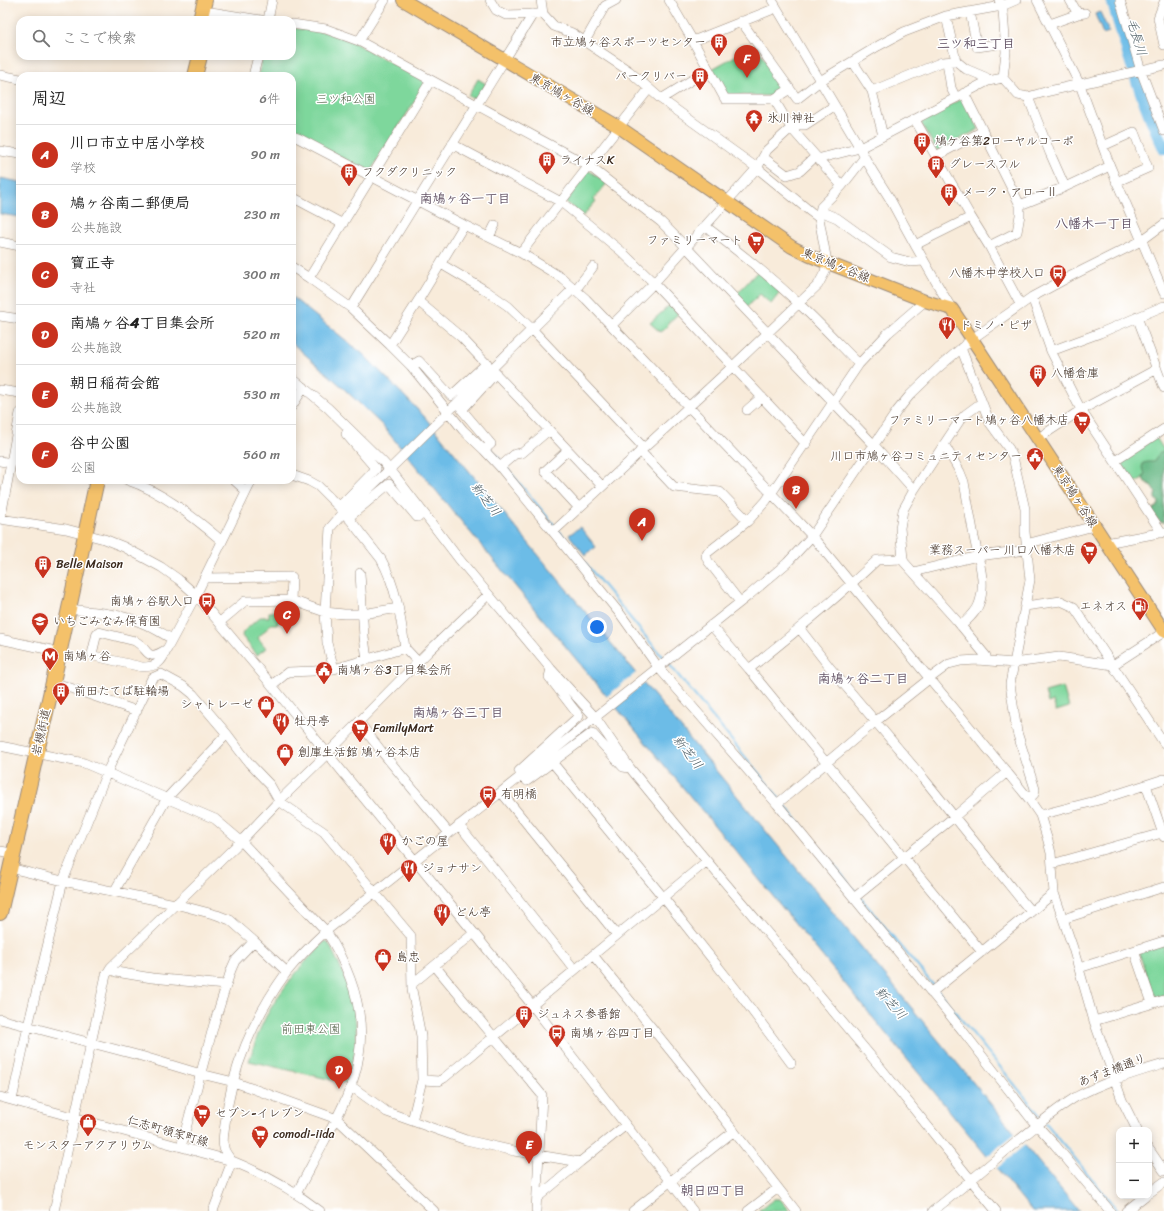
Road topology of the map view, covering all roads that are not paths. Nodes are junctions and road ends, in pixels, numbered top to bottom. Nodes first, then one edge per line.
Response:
1 (272, 0) edge
2 (385, 0) edge
3 (402, 0) edge
4 (490, 0) edge
5 (541, 0) edge
6 (616, 0) edge
7 (669, 0) edge
8 (1016, 0) edge
9 (1037, 0) edge
10 (1070, 0) edge
11 (1120, 0) edge
12 (1164, 2) edge
13 (1000, 3) edge
14 (774, 4) edge
15 (207, 10) edge
16 (970, 12) junction
17 (533, 14) junction
18 (543, 14) junction
19 (239, 16) edge
20 (269, 16) edge
21 (946, 16) junction
22 (741, 21) junction
23 (1050, 24) junction
24 (296, 25) edge
25 (359, 41) junction
26 (585, 41) junction
27 (693, 41) junction
28 (1005, 43) junction
29 (1164, 45) edge
30 (191, 60) edge
31 (199, 60) edge
32 (257, 60) edge
33 (504, 60) junction
34 (951, 61) junction
35 (853, 62) junction
36 (1164, 65) edge
37 (708, 70) junction
38 (1141, 71) junction
39 (188, 72) edge
40 (196, 72) edge
41 (254, 72) edge
42 (0, 74) edge
43 (16, 78) edge
44 (1002, 78) junction
45 (431, 80) junction
46 (820, 81) junction
47 (988, 81) junction
48 (1080, 85) junction
49 (649, 89) junction
50 (790, 89) junction
51 (872, 91) junction
52 (960, 96) junction
53 (1028, 98) junction
54 (661, 99) junction
55 (774, 99) junction
56 (477, 105) junction
57 (834, 106) junction
58 (915, 120) junction
59 (618, 127) junction
60 (791, 128) junction
61 (1164, 131) edge
62 (983, 132) junction
63 (883, 136) junction
64 (296, 137) edge
65 (452, 144) junction
66 (1102, 146) junction
67 (860, 148) junction
68 (0, 151) edge
69 (16, 153) edge
70 (936, 156) junction
71 (763, 157) junction
72 (816, 158) junction
73 (864, 158) junction
74 (589, 166) junction
75 (1110, 166) junction
76 (757, 168) junction
77 (371, 177) junction
78 (1116, 182) junction
79 (842, 186) junction
80 (1065, 188) junction
81 (296, 199) edge
82 (418, 200) junction
83 (561, 202) junction
84 (727, 202) junction
85 (1020, 205) junction
86 (820, 214) junction
87 (971, 217) junction
88 (343, 224) junction
89 (1164, 224) edge
90 (495, 225) dead end
91 (464, 226) junction
92 (705, 226) junction
93 (489, 238) junction
94 (1141, 241) junction
95 (0, 242) edge
96 (16, 245) edge
97 (914, 245) junction
98 (989, 246) junction
99 (686, 247) junction
100 (521, 254) junction
101 (924, 261) junction
102 (827, 262) junction
103 (441, 264) junction
104 (593, 267) dead end
105 (296, 270) edge
106 (309, 278) junction
107 (654, 283) junction
108 (575, 289) junction
109 (1164, 293) edge
110 (1032, 297) junction
111 (418, 301) junction
112 (925, 301) junction
113 (799, 304) junction
114 (1020, 304) junction
115 (1164, 306) edge
116 (351, 308) junction
117 (952, 310) junction
118 (0, 316) edge
119 (1137, 317) junction
120 (16, 318) edge
121 (612, 325) junction
122 (532, 329) junction
123 (768, 333) junction
124 (972, 339) junction
125 (390, 344) junction
126 (961, 348) junction
127 (1051, 350) junction
128 (859, 364) junction
129 (411, 366) junction
130 (733, 366) junction
131 (492, 368) junction
132 (1156, 369) junction
133 (296, 381) edge
134 (304, 387) junction
135 (1164, 388) edge
136 (0, 390) edge
137 (16, 393) edge
138 (762, 397) junction
139 (296, 400) edge
140 (832, 402) junction
141 (981, 403) junction
142 (688, 406) junction
143 (747, 410) dead end
144 (1081, 410) junction
145 (448, 412) junction
146 (348, 428) junction
147 (1164, 428) edge
148 (549, 430) junction
149 (1037, 438) junction
150 (806, 444) junction
151 (944, 444) junction
152 (874, 445) junction
153 (642, 449) junction
154 (484, 450) junction
155 (568, 450) junction
156 (15, 458) edge
157 (0, 461) edge
158 (1115, 461) junction
159 (500, 467) junction
160 (390, 469) junction
161 (296, 476) edge
162 (87, 484) edge
163 (96, 484) edge
164 (138, 484) edge
165 (238, 484) edge
166 (250, 484) edge
167 (602, 486) junction
168 (914, 490) junction
169 (246, 492) junction
170 (771, 494) junction
171 (579, 508) junction
172 (344, 512) junction
173 (424, 514) junction
174 (0, 519) edge
175 (748, 521) junction
176 (1094, 526) junction
177 (553, 532) junction
178 (81, 533) junction
179 (1163, 533) edge
180 (812, 536) junction
181 (222, 541) junction
182 (1106, 543) junction
183 (1026, 547) junction
184 (978, 556) junction
185 (903, 559) junction
186 (913, 572) junction
187 (360, 573) dead end
188 (205, 578) junction
189 (851, 585) junction
190 (196, 595) junction
191 (488, 595) junction
192 (291, 600) junction
193 (740, 602) junction
194 (1025, 606) junction
195 (399, 608) junction
196 (69, 609) junction
197 (325, 612) junction
198 (362, 614) junction
199 (220, 622) junction
200 (711, 625) junction
201 (961, 626) junction
202 (800, 629) junction
203 (1164, 632) edge
204 (0, 639) edge
205 (172, 639) junction
206 (406, 648) junction
207 (167, 649) junction
208 (51, 650) junction
209 (148, 654) junction
210 (367, 660) junction
211 (986, 660) junction
212 (418, 662) junction
213 (1014, 663) junction
214 (1113, 666) junction
215 (142, 667) junction
216 (656, 668) junction
217 (334, 669) junction
218 (551, 669) junction
219 (749, 669) junction
220 (929, 679) junction
221 (53, 682) junction
222 (272, 685) junction
223 (137, 710) junction
224 (596, 716) junction
225 (359, 722) junction
226 (875, 722) junction
227 (227, 734) junction
228 (1164, 743) edge
229 (0, 746) edge
230 (32, 752) junction
231 (327, 754) junction
232 (552, 762) junction
233 (827, 763) junction
234 (630, 768) junction
235 (107, 772) junction
236 (1007, 772) junction
237 (522, 776) junction
238 (1164, 779) edge
239 (1146, 785) junction
240 (501, 792) junction
241 (167, 798) junction
242 (1029, 799) junction
243 (279, 800) junction
244 (777, 804) junction
245 (1040, 815) junction
246 (954, 817) junction
247 (459, 826) junction
248 (449, 833) junction
249 (1163, 835) edge
250 (241, 841) junction
251 (3, 852) edge
252 (905, 858) junction
253 (707, 860) junction
254 (415, 861) junction
255 (1052, 864) junction
256 (10, 868) junction
257 (0, 879) edge
258 (63, 881) junction
259 (1164, 887) edge
260 (114, 892) junction
261 (375, 892) junction
262 (1054, 893) junction
263 (663, 897) junction
264 (854, 898) junction
265 (176, 904) junction
266 (1031, 912) junction
267 (0, 913) edge
268 (1063, 919) junction
269 (326, 931) junction
270 (474, 933) junction
271 (617, 935) junction
272 (254, 941) junction
273 (1164, 941) edge
274 (1134, 950) junction
275 (982, 952) junction
276 (593, 955) junction
277 (435, 966) junction
278 (111, 967) junction
279 (1079, 968) junction
280 (575, 970) junction
281 (287, 972) junction
282 (412, 984) junction
283 (225, 985) junction
284 (932, 993) junction
285 (1164, 1000) edge
286 (1152, 1003) junction
287 (532, 1005) junction
288 (0, 1019) edge
289 (1094, 1021) junction
290 (28, 1026) junction
291 (494, 1036) junction
292 (90, 1043) junction
293 (791, 1064) dead end
294 (1164, 1064) edge
295 (201, 1074) junction
296 (422, 1080) junction
297 (1115, 1080) junction
298 (234, 1082) junction
299 (351, 1086) junction
300 (0, 1097) edge
301 (12, 1100) junction
302 (74, 1117) junction
303 (337, 1119) junction
304 (412, 1121) junction
305 (626, 1125) junction
306 (1136, 1127) edge
307 (1034, 1128) junction
308 (734, 1131) junction
309 (181, 1147) junction
310 (1152, 1153) edge
311 (540, 1155) junction
312 (232, 1161) junction
313 (580, 1162) junction
314 (1164, 1171) edge
315 (971, 1180) junction
316 (670, 1182) junction
317 (1164, 1182) edge
318 (778, 1188) junction
319 (1152, 1191) edge
320 (296, 1194) junction
321 (537, 1198) junction
322 (1141, 1199) edge
323 (54, 1211) edge
324 (213, 1211) edge
325 (320, 1211) edge
326 (434, 1211) edge
327 (536, 1211) edge
328 (633, 1211) edge
329 (693, 1211) edge
330 (748, 1211) edge
331 (796, 1211) edge
332 (932, 1211) edge
333 (996, 1211) edge
334 (1110, 1211) edge
335 (1126, 1211) edge

1 - 20 street
2 - 25 street
3 - 33 main road, 東京鳩ヶ谷線
4 - 17 street
5 - 18 street
6 - 26 street
7 - 27 street
8 - 13 street
9 - 23 street
10 - 23 street
11 - 38 street
12 - 29 street
13 - 16 street
13 - 28 street
14 - 22 street
14 - 46 street
15 - 19 street
16 - 21 street
16 - 28 street
17 - 18 street
17 - 33 street
18 - 26 street
21 - 34 street
21 - 35 street
22 - 27 street
22 - 50 street
23 - 48 street
24 - 25 street
25 - 45 street
26 - 49 street
27 - 37 street
28 - 44 street
30 - 39 highway
31 - 40 highway
32 - 41 street
33 - 56 street
33 - 59 main road, 東京鳩ヶ谷線
34 - 47 street
34 - 51 street
34 - 52 street
35 - 46 street
35 - 51 street
36 - 38 street
37 - 54 street
37 - 55 street
38 - 48 street
38 - 61 street
42 - 43 street
44 - 47 street
44 - 53 street
45 - 56 street
45 - 77 street
46 - 50 street
46 - 57 street
47 - 52 street
48 - 53 street
48 - 66 street
49 - 54 street
49 - 59 street
50 - 55 street
51 - 63 street
52 - 58 street
52 - 62 street
53 - 80 street
54 - 76 street
55 - 60 street
56 - 65 street
56 - 74 street
57 - 60 street
57 - 67 street
58 - 63 street
58 - 70 street
59 - 74 street
59 - 84 main road, 東京鳩ヶ谷線
60 - 71 street
60 - 72 street
62 - 70 street
62 - 85 street
63 - 67 street
64 - 77 street
65 - 82 street
65 - 83 street
66 - 75 street
66 - 78 street
67 - 72 street
67 - 73 street
68 - 69 street
70 - 87 street
71 - 72 street
71 - 76 street
72 - 79 street
73 - 79 street
73 - 97 street
74 - 83 street
74 - 99 street
75 - 78 street
75 - 80 street
76 - 84 street
76 - 86 street
77 - 82 street
77 - 88 street
78 - 94 street
79 - 86 street
80 - 85 street
81 - 88 street
82 - 91 street
82 - 116 street
83 - 100 street
83 - 107 street
84 - 92 street
84 - 102 main road, 東京鳩ヶ谷線
85 - 98 street
86 - 101 street
86 - 102 street
87 - 97 street
87 - 98 street
88 - 106 street
89 - 94 street
90 - 93 street
91 - 93 street
91 - 103 street
92 - 99 street
92 - 113 street
93 - 100 street
94 - 109 street
94 - 110 street
95 - 96 street
97 - 101 street
98 - 114 street
99 - 107 street
99 - 123 street
100 - 108 street
101 - 117 street
102 - 112 main road, 東京鳩ヶ谷線
102 - 113 street
103 - 111 street
103 - 122 street
104 - 108 street
105 - 106 street
106 - 116 street
107 - 121 street
107 - 130 street
108 - 121 street
108 - 122 street
110 - 114 street
110 - 127 street
111 - 125 street
111 - 131 street
112 - 117 main road, 東京鳩ヶ谷線
112 - 128 street
113 - 123 street
113 - 128 street
114 - 124 street
115 - 119 street
116 - 125 street
117 - 124 main road, 東京鳩ヶ谷線
118 - 120 street
119 - 127 street
119 - 132 street
121 - 142 street
122 - 131 street
122 - 153 street
123 - 130 street
123 - 140 street
124 - 126 street
124 - 149 main road, 東京鳩ヶ谷線
125 - 129 street
126 - 141 street
126 - 152 street
127 - 144 street
128 - 140 street
129 - 131 street
129 - 145 street
130 - 138 street
130 - 142 street
131 - 145 street
131 - 148 street
131 - 154 street
132 - 135 street
132 - 144 street
133 - 134 street
134 - 139 street
134 - 146 street
136 - 137 street
138 - 143 street
138 - 150 street
140 - 150 street
140 - 152 street
141 - 151 street
141 - 183 street
142 - 153 street
142 - 170 street
144 - 149 street
144 - 158 street
145 - 154 street
145 - 160 street
146 - 160 street
146 - 172 street
147 - 158 street
148 - 155 street
148 - 159 street
149 - 176 main road, 東京鳩ヶ谷線
150 - 170 street
151 - 168 street
151 - 184 street
152 - 168 street
152 - 180 street
153 - 167 street
153 - 175 street
154 - 159 street
155 - 167 street
155 - 171 street
156 - 157 street
156 - 174 street
158 - 179 street
159 - 177 street
160 - 172 street
160 - 173 street
161 - 172 street
162 - 178 highway, 岩槻街道
163 - 178 highway, 岩槻街道
164 - 181 street
165 - 169 street
166 - 169 street
167 - 171 street
168 - 185 street
169 - 181 street
170 - 175 street
170 - 180 street
171 - 177 street
172 - 173 street
172 - 195 street
172 - 197 street
173 - 191 street
174 - 178 street
175 - 193 street
176 - 182 main road, 東京鳩ヶ谷線
176 - 183 street
177 - 216 street
178 - 190 street
178 - 196 highway, 岩槻街道
178 - 208 highway, 岩槻街道
179 - 182 street
180 - 189 street
180 - 193 street
181 - 188 street
182 - 203 main road, 東京鳩ヶ谷線
183 - 184 street
183 - 194 street
184 - 186 street
184 - 201 street
185 - 186 street
185 - 189 street
186 - 201 street
187 - 198 street
188 - 190 street
188 - 192 street
189 - 202 street
189 - 220 street
190 - 199 street
190 - 205 street
191 - 212 street
191 - 218 street
192 - 197 street
192 - 199 street
193 - 200 street
194 - 213 street
194 - 214 street
195 - 198 street
195 - 206 street
196 - 205 street
196 - 221 highway, 岩槻街道
197 - 198 street
197 - 217 street
198 - 210 street
199 - 222 street
200 - 216 street
200 - 219 street
201 - 211 street
202 - 219 street
202 - 226 street
203 - 214 street
204 - 208 street
205 - 207 street
206 - 210 street
206 - 212 street
207 - 209 street
207 - 215 street
208 - 230 highway, 岩槻街道
209 - 215 street
209 - 215 street
210 - 217 street
211 - 213 street
211 - 220 street
212 - 225 street
213 - 214 street
213 - 242 street
214 - 228 street
216 - 224 street
216 - 244 street
217 - 222 street
218 - 224 street
218 - 237 street
219 - 233 street
220 - 226 street
220 - 236 street
221 - 223 street
221 - 230 highway, 岩槻街道
222 - 231 street
223 - 227 street
223 - 235 street
224 - 234 street
224 - 237 street
225 - 231 street
225 - 248 street
226 - 233 street
226 - 246 street
227 - 241 street
227 - 243 street
229 - 230 street
230 - 235 street
230 - 251 highway, 岩槻街道
230 - 256 highway, 岩槻街道
231 - 243 street
231 - 254 street
232 - 234 street
232 - 237 street
232 - 263 street
233 - 244 street
233 - 252 street
234 - 253 street
235 - 241 street
235 - 258 street
236 - 242 street
236 - 246 street
237 - 240 street
238 - 239 street
239 - 245 street
239 - 249 street
240 - 247 street
240 - 271 street
241 - 250 street
241 - 260 street
242 - 245 street
243 - 250 street
243 - 261 street
244 - 264 street
245 - 255 street
246 - 252 street
246 - 266 street
247 - 248 street
247 - 280 street
248 - 254 street
249 - 255 street
250 - 265 street
250 - 269 street
251 - 257 highway, 岩槻街道
252 - 264 street
252 - 275 street
253 - 263 street
253 - 315 street
254 - 261 street
254 - 270 street
255 - 262 street
256 - 258 street
256 - 267 highway, 岩槻街道
258 - 260 street
258 - 290 street
259 - 268 street
260 - 265 street
261 - 269 street
261 - 282 street
262 - 266 street
262 - 268 street
263 - 271 street
263 - 293 street
264 - 284 street
265 - 272 street
265 - 278 street
266 - 275 street
268 - 279 street
269 - 281 street
269 - 299 street
270 - 277 street
270 - 287 street
271 - 276 street
272 - 281 street
272 - 283 street
273 - 274 street
274 - 279 street
274 - 286 street
275 - 284 street
276 - 280 street
276 - 308 street
277 - 282 street
277 - 291 street
278 - 283 street
278 - 292 street
279 - 289 street
280 - 287 street
281 - 298 street
282 - 296 street
283 - 295 street
284 - 307 street
285 - 286 street
286 - 289 street
287 - 291 street
287 - 305 street
288 - 290 street
289 - 297 street
290 - 292 street
290 - 301 street
291 - 296 street
291 - 311 street
292 - 295 street
292 - 302 street
294 - 297 street, あずま橋通り
295 - 298 street
295 - 309 street
296 - 304 street
297 - 306 street
297 - 307 street, あずま橋通り
298 - 303 street
298 - 312 street
299 - 303 street
299 - 304 street
300 - 301 street, 仁志町領家町線
301 - 302 street, 仁志町領家町線
302 - 309 street, 仁志町領家町線
302 - 323 street
303 - 320 street
303 - 326 street
304 - 311 street
305 - 313 street
305 - 316 street
307 - 315 street, あずま橋通り
307 - 334 street
308 - 316 street
308 - 318 street
309 - 312 street, 仁志町領家町線
310 - 314 street
311 - 313 street
311 - 321 street
312 - 320 street, 仁志町領家町線
312 - 324 street
313 - 321 street
315 - 332 street
315 - 333 street
316 - 328 street
316 - 329 street
317 - 319 street
318 - 330 street
318 - 331 street
320 - 325 street, 仁志町領家町線
321 - 327 street
322 - 335 street

